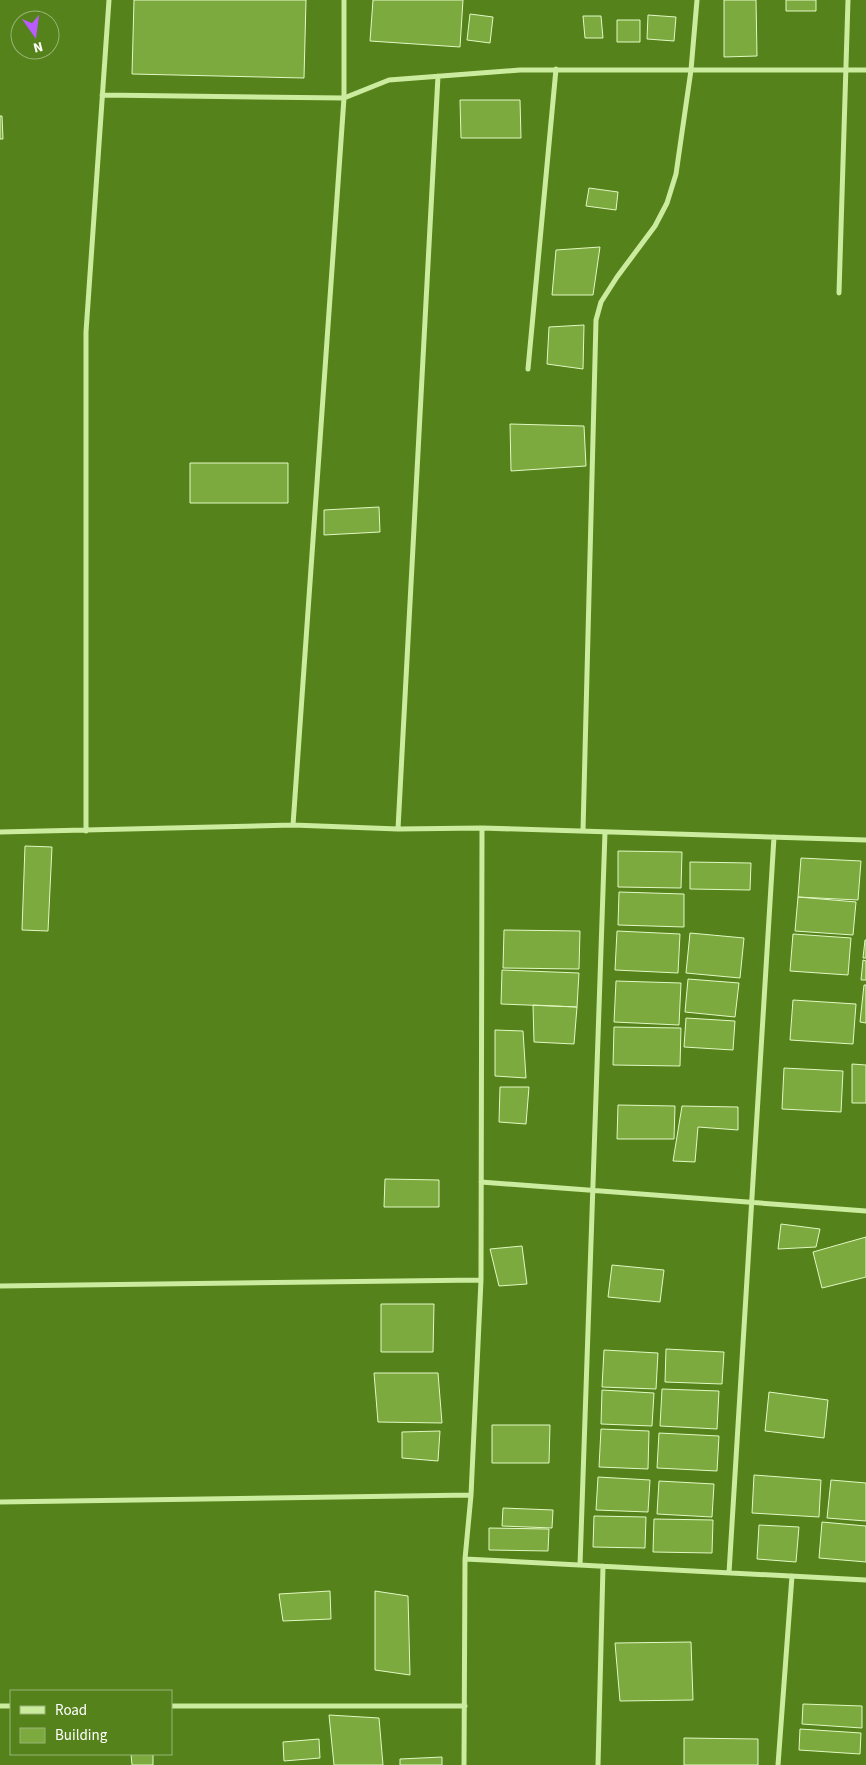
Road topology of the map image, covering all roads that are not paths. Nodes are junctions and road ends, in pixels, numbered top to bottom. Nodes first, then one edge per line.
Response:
1 (109, 0) edge
2 (344, 0) edge
3 (696, 0) edge
4 (848, 0) edge
5 (556, 69) junction
6 (691, 70) junction
7 (845, 70) junction
8 (866, 70) edge
9 (438, 76) junction
10 (102, 95) junction
11 (344, 98) junction
12 (839, 293) dead end
13 (528, 369) dead end
14 (293, 825) junction
15 (482, 828) junction
16 (398, 829) junction
17 (86, 831) junction
18 (583, 831) junction
19 (0, 832) edge
20 (605, 832) junction
21 (774, 837) junction
22 (866, 840) edge
23 (481, 1182) junction
24 (593, 1190) junction
25 (752, 1202) junction
26 (866, 1210) edge
27 (481, 1280) junction
28 (0, 1286) edge
29 (471, 1495) junction
30 (0, 1502) edge
31 (465, 1559) junction
32 (580, 1565) junction
33 (603, 1566) junction
34 (729, 1573) junction
35 (792, 1576) junction
36 (866, 1580) edge
37 (172, 1706) edge
38 (465, 1706) junction
39 (464, 1765) edge
40 (598, 1765) edge
41 (778, 1765) edge

1 - 10 street
2 - 11 street
3 - 6 street
4 - 7 street
5 - 6 street
5 - 9 street
5 - 13 street
6 - 7 street
6 - 18 street
7 - 8 street
7 - 12 street
9 - 11 street
9 - 16 street
10 - 11 street
10 - 17 street
11 - 14 street
14 - 16 street
14 - 17 street
15 - 16 street
15 - 18 street
15 - 23 street
17 - 19 street
18 - 20 street
20 - 21 street
20 - 24 street
21 - 22 street
21 - 25 street
23 - 24 street
23 - 27 street
24 - 25 street
24 - 32 street
25 - 26 street
25 - 34 street
27 - 28 street
27 - 29 street
29 - 30 street
29 - 31 street
31 - 32 street
31 - 38 street
32 - 33 street
33 - 34 street
33 - 40 street
34 - 35 street
35 - 36 street
35 - 41 street
37 - 38 street
38 - 39 street

